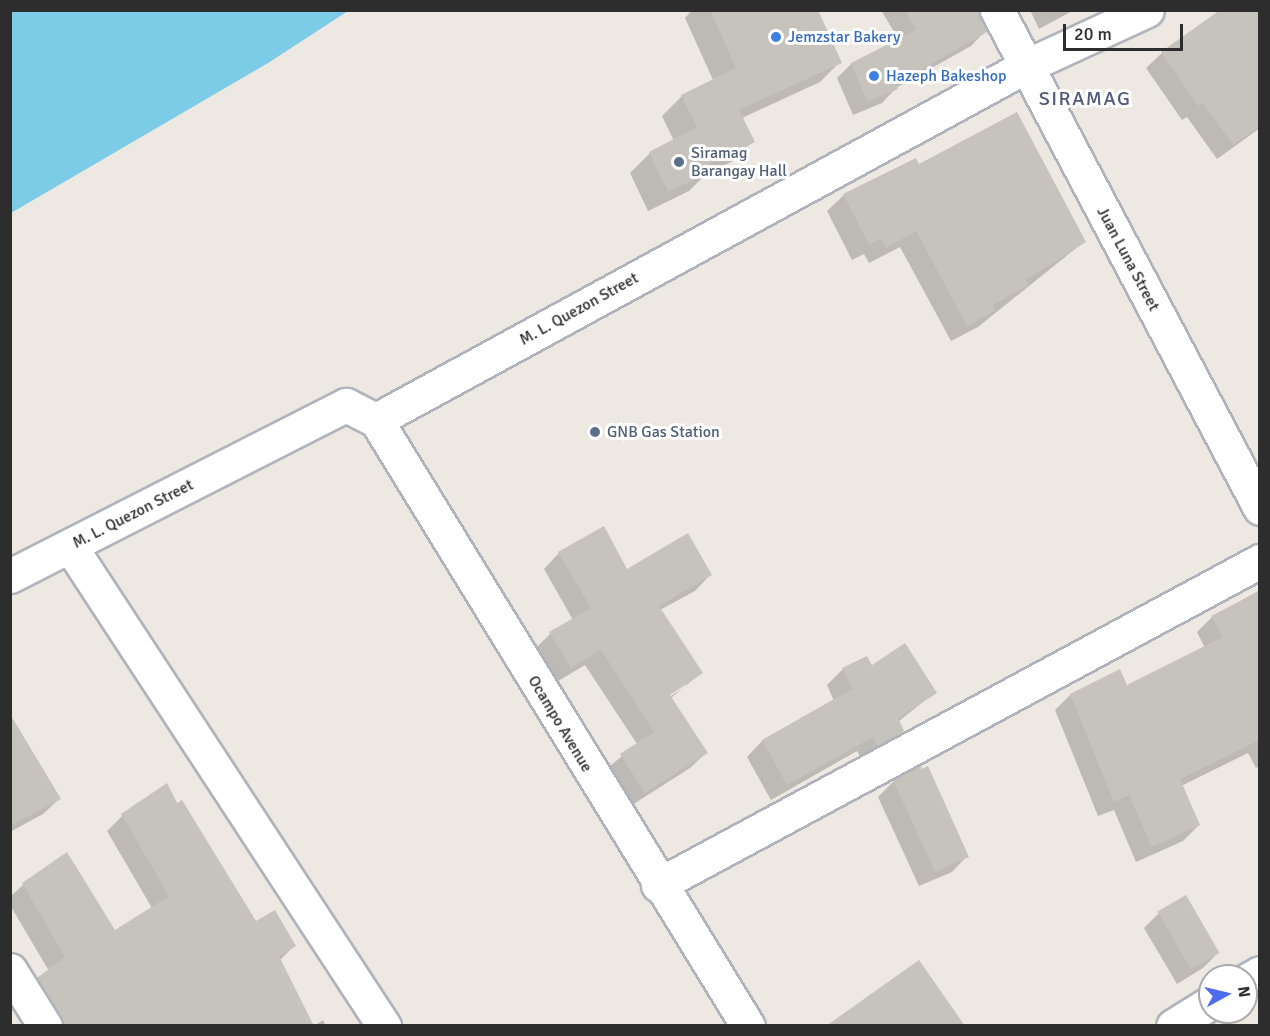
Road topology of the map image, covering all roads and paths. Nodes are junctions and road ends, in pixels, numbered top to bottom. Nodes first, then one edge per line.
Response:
1 (997, 10) edge
2 (1147, 10) edge
3 (1026, 66) junction
4 (376, 420) junction
5 (1260, 508) edge
6 (70, 546) junction
7 (1260, 561) edge
8 (10, 576) edge
9 (658, 885) junction
10 (10, 970) edge
11 (1198, 1010) edge
12 (45, 1026) edge
13 (384, 1026) edge
14 (748, 1026) edge
15 (1173, 1026) edge

1 - 3 street, Juan Luna Street
2 - 3 street, M. L. Quezon Street
3 - 4 street, M. L. Quezon Street
3 - 5 street, Juan Luna Street
4 - 6 street, M. L. Quezon Street
4 - 9 street, Ocampo Avenue
6 - 8 street, M. L. Quezon Street
6 - 13 street
7 - 9 street
9 - 14 street, Ocampo Avenue
10 - 12 street
11 - 15 street

